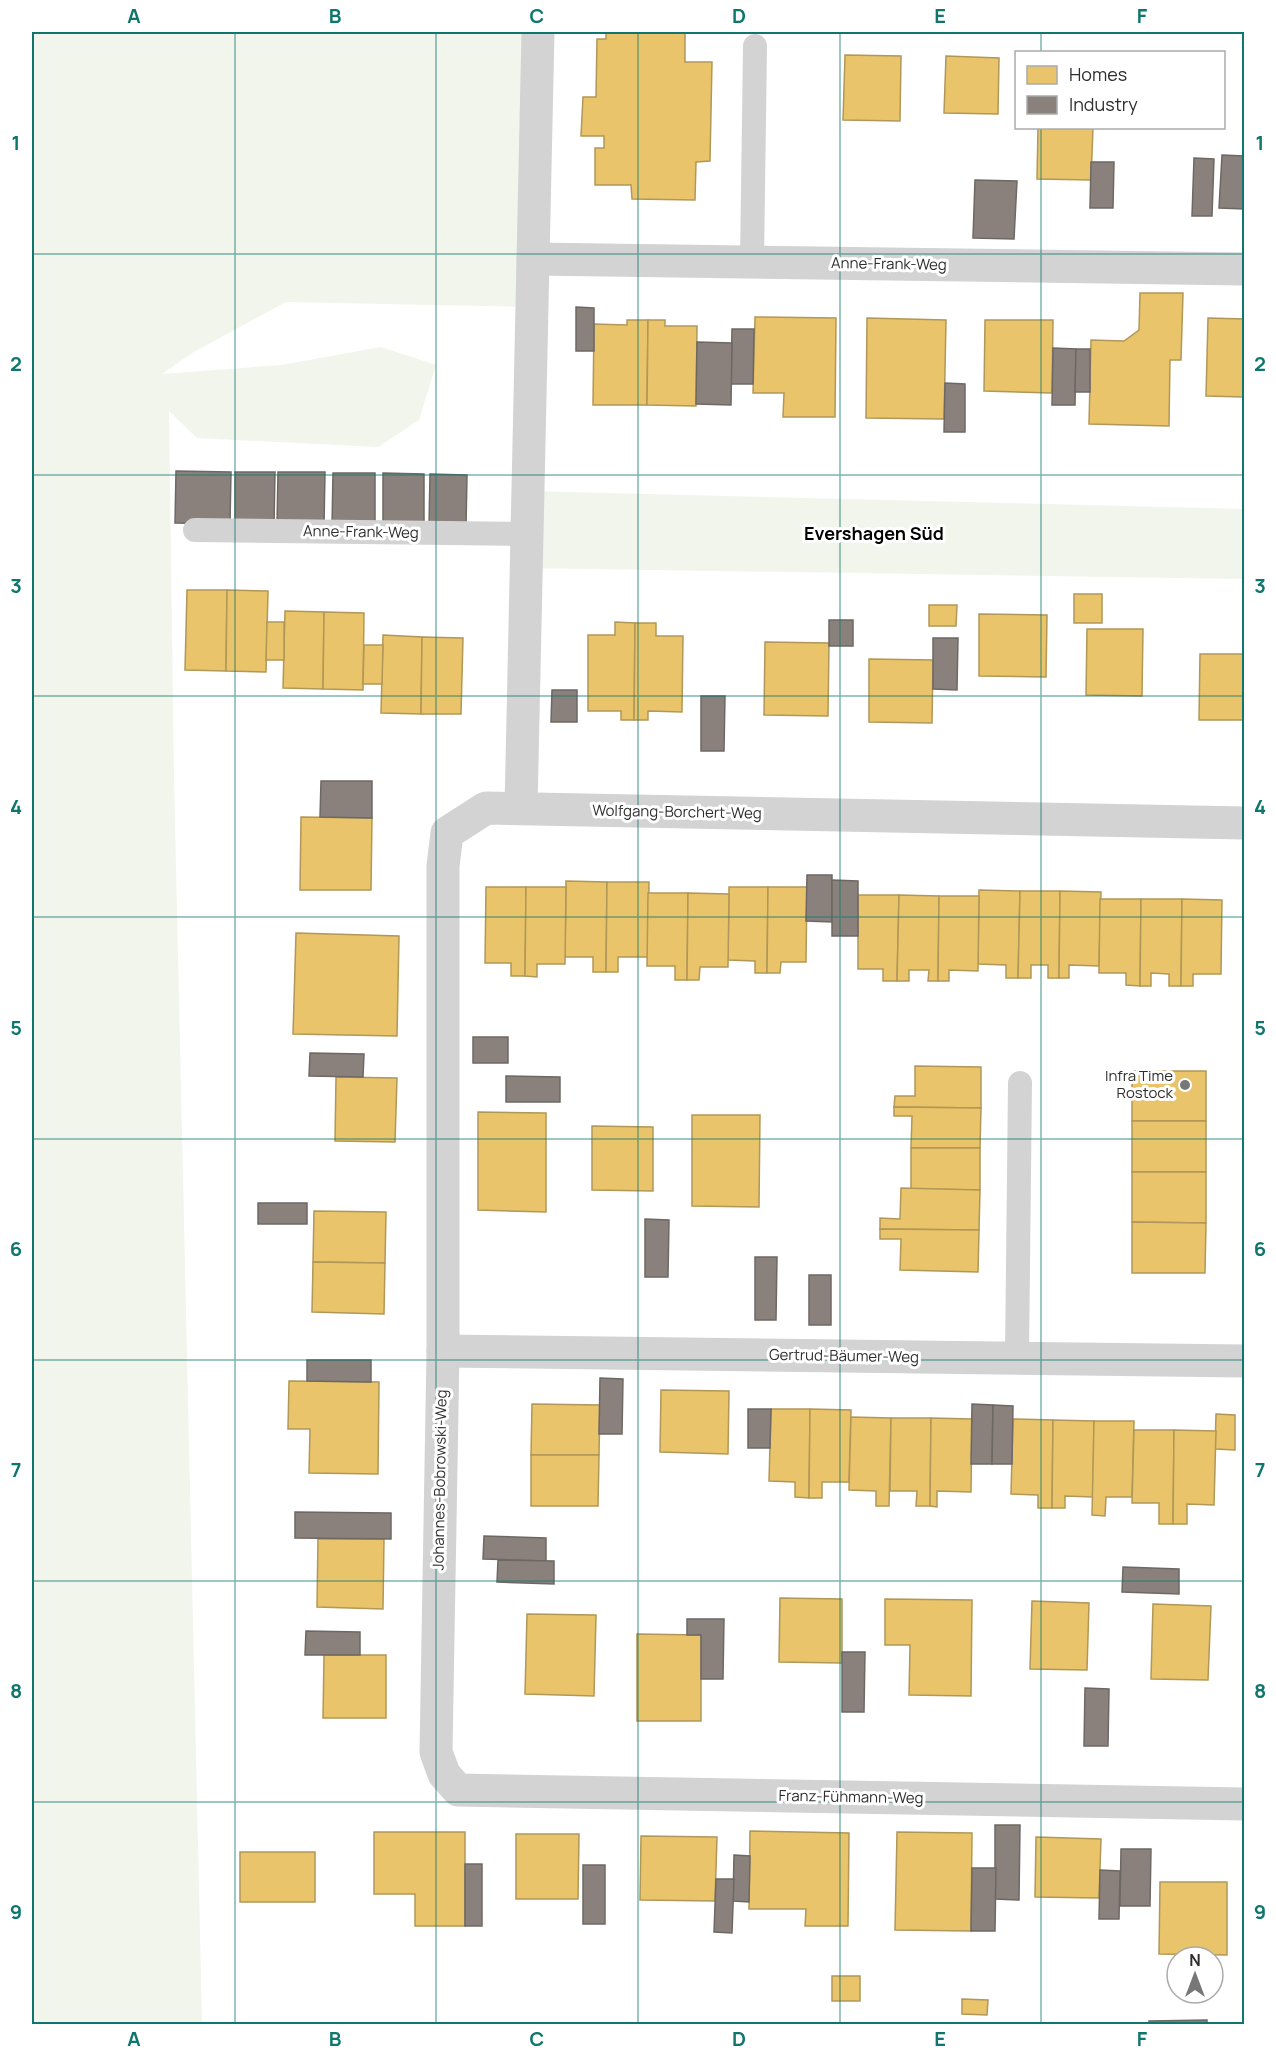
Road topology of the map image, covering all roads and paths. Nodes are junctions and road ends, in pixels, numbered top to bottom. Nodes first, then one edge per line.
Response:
1 (538, 32) edge
2 (755, 46) dead end
3 (533, 259) junction
4 (752, 262) junction
5 (1245, 269) edge
6 (195, 530) dead end
7 (527, 534) junction
8 (521, 808) junction
9 (1245, 823) edge
10 (1020, 1083) dead end
11 (442, 1163) joint
12 (443, 1352) junction
13 (1017, 1358) junction
14 (1245, 1361) edge
15 (458, 1790) joint
16 (1245, 1804) edge

1 - 3 street
2 - 4 lane
3 - 4 street, Anne-Frank-Weg
3 - 7 street
4 - 5 street, Anne-Frank-Weg
6 - 7 lane, Anne-Frank-Weg
7 - 8 street
8 - 9 street, Wolfgang-Borchert-Weg
8 - 11 street, Wolfgang-Borchert-Weg
10 - 13 lane
11 - 12 street, Johannes-Bobrowski-Weg
12 - 13 street, Gertrud-Bäumer-Weg
12 - 15 street, Johannes-Bobrowski-Weg
13 - 14 street, Gertrud-Bäumer-Weg
15 - 16 street, Franz-Fühmann-Weg

